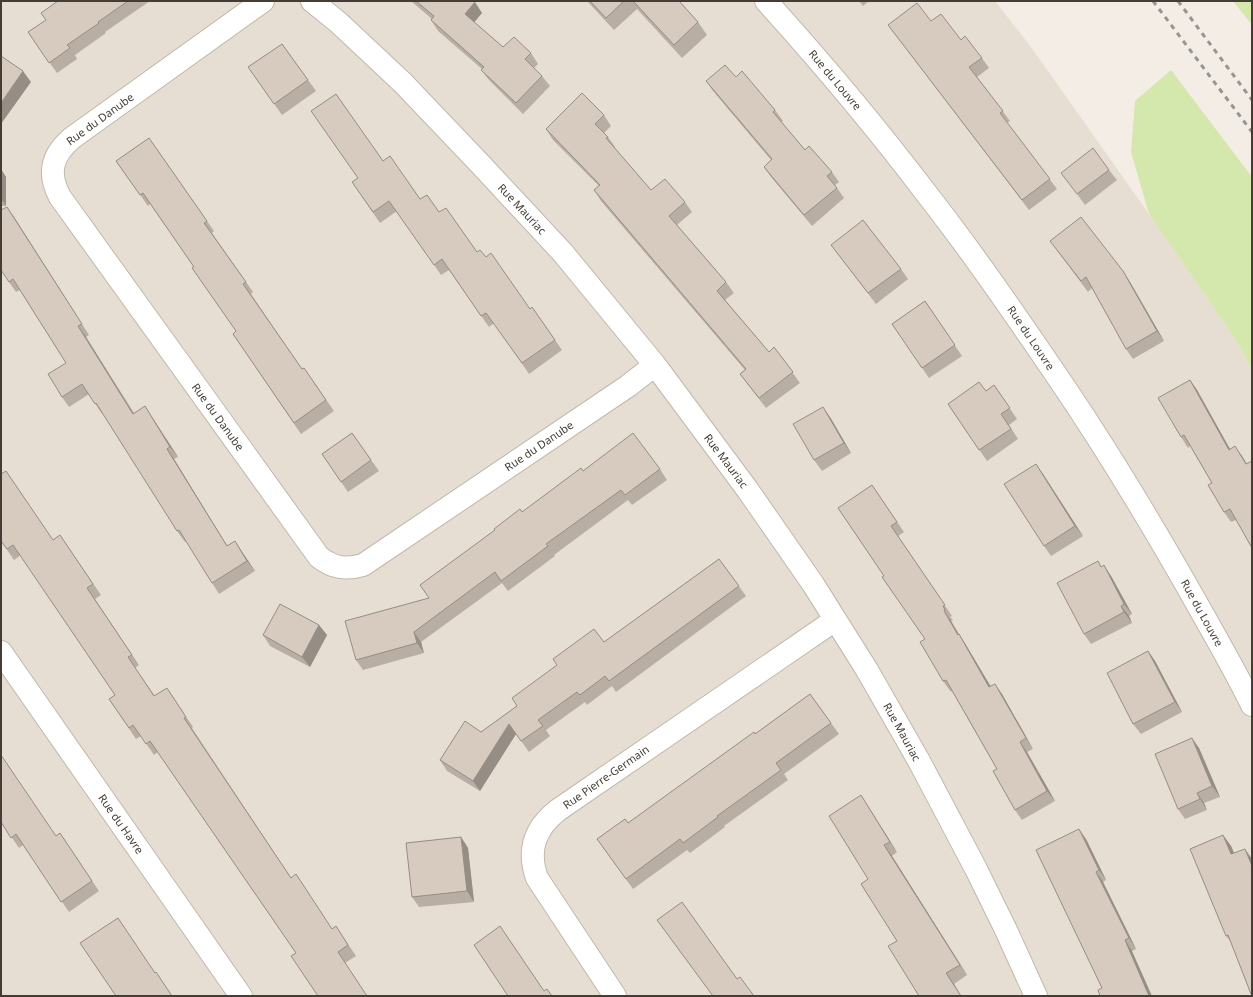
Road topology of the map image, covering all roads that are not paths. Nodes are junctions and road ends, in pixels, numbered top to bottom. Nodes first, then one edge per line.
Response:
1 (263, 1) edge
2 (312, 1) edge
3 (766, 1) edge
4 (655, 366) junction
5 (835, 620) junction
6 (1, 652) edge
7 (1252, 705) edge
8 (241, 996) edge
9 (615, 996) edge
10 (1036, 996) edge

1 - 4 street, Rue du Danube
2 - 4 street, Rue Mauriac
3 - 7 street, Rue du Louvre
4 - 5 street, Rue Mauriac
5 - 9 street, Rue Pierre-Germain
5 - 10 street, Rue Mauriac
6 - 8 street, Rue du Havre

